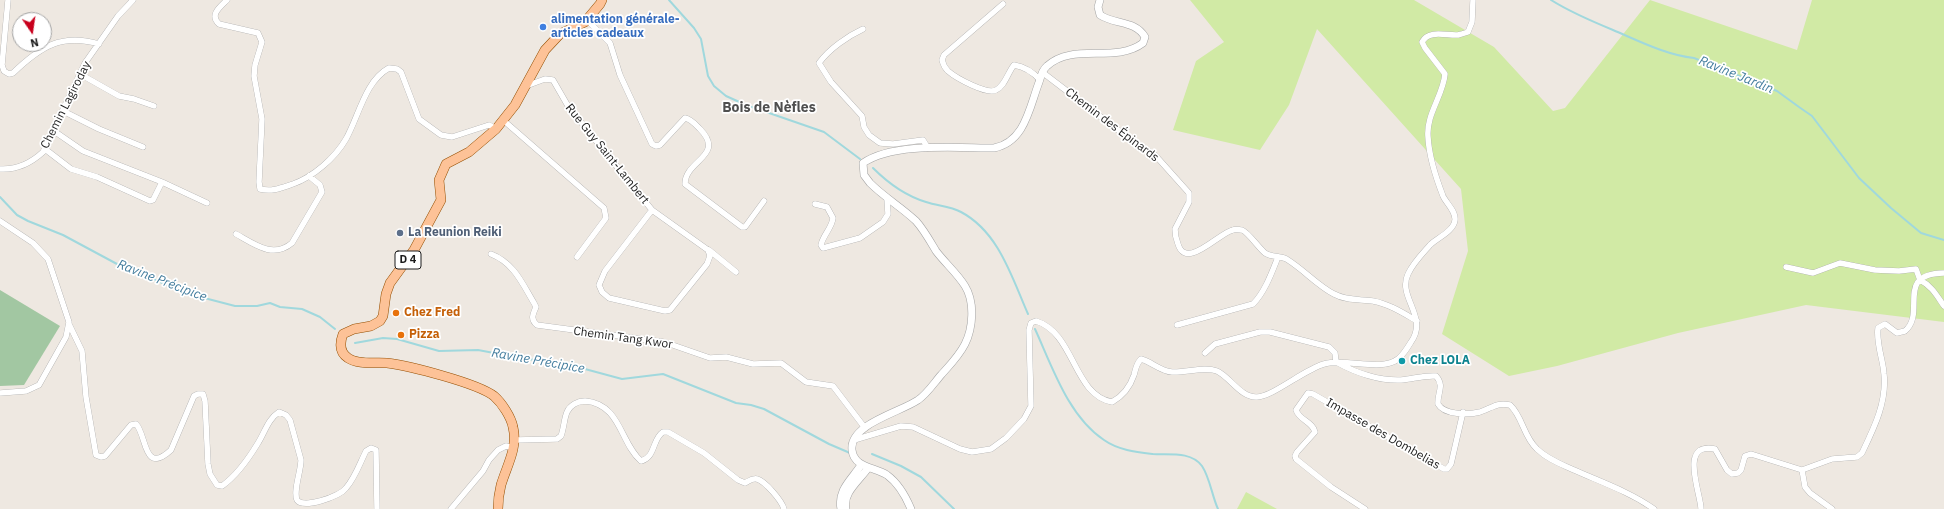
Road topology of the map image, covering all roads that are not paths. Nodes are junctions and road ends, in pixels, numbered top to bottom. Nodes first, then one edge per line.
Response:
1 (8, 0) edge
2 (133, 0) edge
3 (227, 0) edge
4 (602, 0) edge
5 (1100, 0) edge
6 (1473, 0) edge
7 (1003, 4) dead end
8 (587, 20) junction
9 (863, 29) dead end
10 (99, 44) junction
11 (1042, 72) junction
12 (80, 74) junction
13 (1040, 80) junction
14 (526, 86) junction
15 (154, 106) dead end
16 (63, 111) junction
17 (503, 120) junction
18 (496, 129) junction
19 (54, 131) junction
20 (143, 147) dead end
21 (928, 148) junction
22 (45, 149) junction
23 (0, 169) edge
24 (309, 176) junction
25 (162, 182) junction
26 (887, 198) junction
27 (764, 201) dead end
28 (207, 202) dead end
29 (815, 204) dead end
30 (652, 210) junction
31 (0, 221) edge
32 (236, 234) dead end
33 (708, 250) junction
34 (491, 254) dead end
35 (576, 257) dead end
36 (1278, 257) junction
37 (1786, 267) dead end
38 (736, 272) dead end
39 (1944, 273) edge
40 (1920, 280) junction
41 (1944, 306) edge
42 (1417, 321) junction
43 (69, 324) junction
44 (1177, 325) dead end
45 (1205, 353) dead end
46 (1336, 362) junction
47 (0, 393) edge
48 (1463, 412) junction
49 (864, 428) junction
50 (853, 440) junction
51 (515, 444) junction
52 (865, 466) junction
53 (1802, 470) junction
54 (376, 509) edge
55 (451, 509) edge
56 (498, 509) edge
57 (784, 509) edge
58 (841, 509) edge
59 (846, 509) edge
60 (911, 509) edge
61 (1365, 509) edge
62 (1654, 509) edge
63 (1701, 509) edge
64 (1832, 509) edge

1 - 10 street
2 - 10 street, Chemin Lagiroday
3 - 24 street
4 - 8 main road, D 4
5 - 11 street
6 - 42 street
7 - 13 street
8 - 14 main road, D 4
8 - 27 street
9 - 21 street
10 - 12 street, Chemin Lagiroday
11 - 13 street
11 - 36 street, Chemin des Épinards
12 - 15 street
12 - 16 street, Chemin Lagiroday
13 - 21 street
14 - 17 main road, D 4
14 - 30 street, Rue Guy Saint-Lambert
16 - 19 street, Chemin Lagiroday
16 - 20 street
17 - 18 main road, D 4
17 - 35 street
18 - 24 street
18 - 51 main road, D 4
19 - 22 street, Chemin Lagiroday
19 - 25 street
21 - 26 street
22 - 23 street, Chemin Lagiroday
22 - 25 street
24 - 32 street
25 - 28 street
26 - 29 street
26 - 49 street
30 - 33 street, Rue Guy Saint-Lambert
30 - 33 street, Rue Guy Saint-Lambert
31 - 43 street
33 - 38 street
34 - 49 street, Chemin Tang Kwor
36 - 42 street, Chemin des Épinards
36 - 44 street
37 - 40 street
39 - 40 street
40 - 41 street
40 - 53 street
42 - 46 street
43 - 47 street
43 - 54 street
45 - 46 street
46 - 48 street
46 - 50 street
48 - 61 street, Impasse des Dombelias
48 - 62 street
49 - 50 street
50 - 52 street
51 - 55 street
51 - 56 main road
51 - 57 street
52 - 58 street
52 - 59 street
52 - 60 street
53 - 63 street
53 - 64 street

